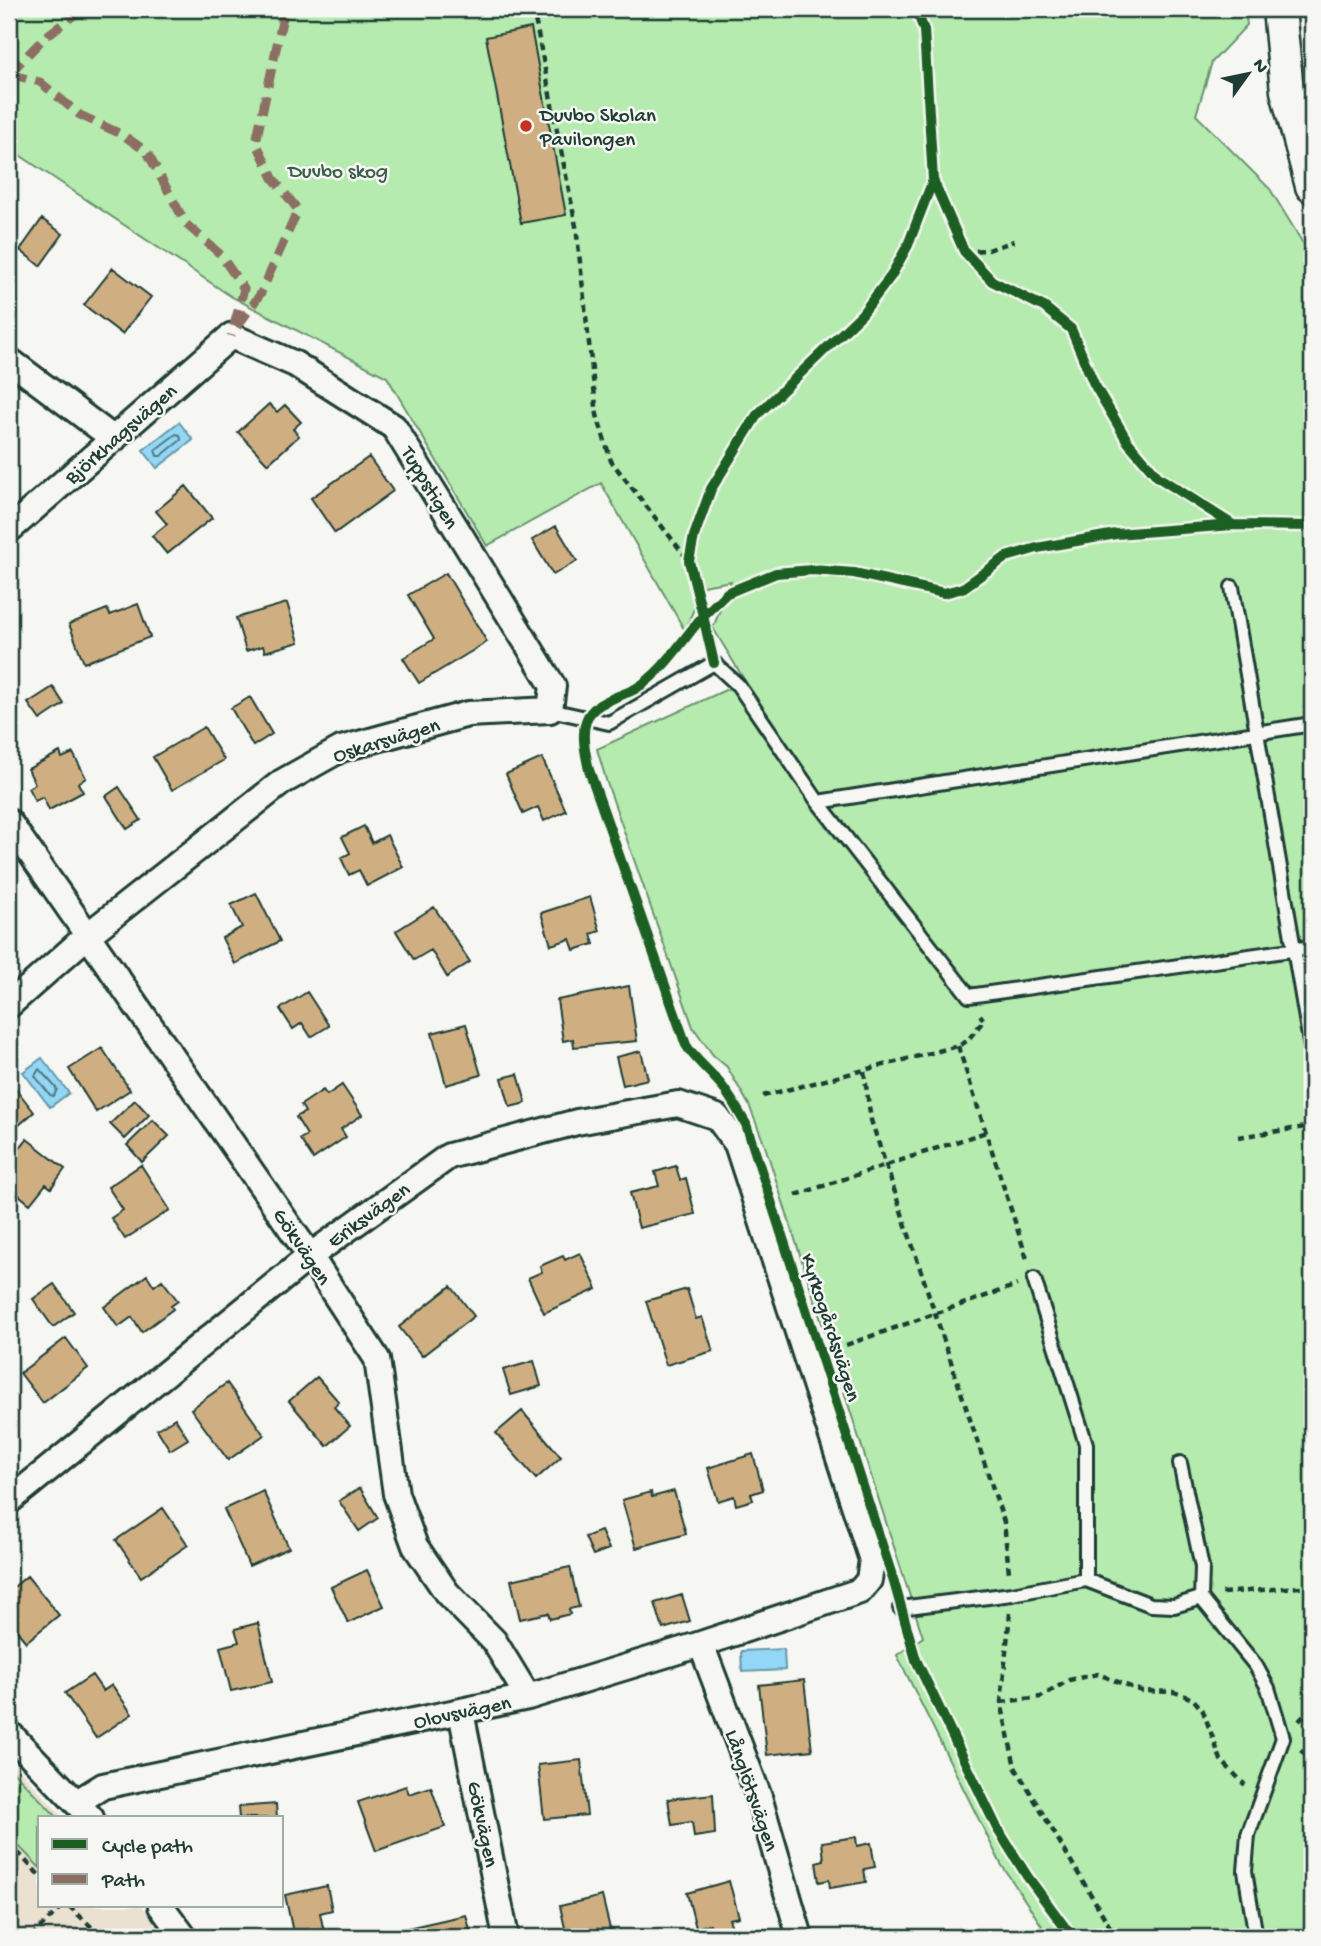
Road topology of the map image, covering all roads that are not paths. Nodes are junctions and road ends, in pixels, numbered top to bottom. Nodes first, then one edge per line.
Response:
1 (1279, 9) edge
2 (1312, 186) edge
3 (232, 336) joint
4 (9, 360) edge
5 (114, 439) junction
6 (9, 530) edge
7 (1232, 587) dead end
8 (550, 710) junction
9 (1312, 724) edge
10 (1258, 733) junction
11 (818, 802) junction
12 (9, 822) edge
13 (88, 935) junction
14 (1312, 947) edge
15 (1294, 949) junction
16 (9, 1005) edge
17 (1312, 1054) edge
18 (678, 1104) joint
19 (310, 1256) junction
20 (1034, 1279) road end
21 (1180, 1463) dead end
22 (9, 1501) edge
23 (1086, 1580) junction
24 (841, 1597) joint
25 (1201, 1598) junction
26 (900, 1608) dead end
27 (701, 1644) junction
28 (528, 1697) junction
29 (461, 1712) junction
30 (9, 1733) edge
31 (84, 1810) edge
32 (162, 1908) edge
33 (184, 1937) edge
34 (506, 1937) edge
35 (800, 1937) edge
36 (1256, 1937) edge

1 - 2 street
3 - 5 street, Björkhagsvägen
3 - 8 street, Tuppstigen
4 - 5 street
5 - 6 street, Björkhagsvägen
7 - 10 lane
8 - 11 lane, Oskarsvägen
8 - 13 street, Oskarsvägen
9 - 10 lane
10 - 11 lane
10 - 15 lane
11 - 15 lane
12 - 13 street, Gökvägen
13 - 16 street, Oskarsvägen
13 - 19 street, Gökvägen
14 - 15 lane
15 - 17 lane
18 - 19 street, Eriksvägen
18 - 24 street, Kyrkogårdsvägen
19 - 22 street, Eriksvägen
19 - 28 street, Gökvägen
20 - 23 lane
21 - 25 lane
23 - 25 lane
23 - 26 lane
24 - 27 street, Olovsvägen
25 - 36 lane
27 - 28 street, Olovsvägen
27 - 35 street, Långlötsvägen
28 - 29 street, Olovsvägen
29 - 31 street, Olovsvägen
29 - 34 street, Gökvägen
30 - 31 street
32 - 33 street

